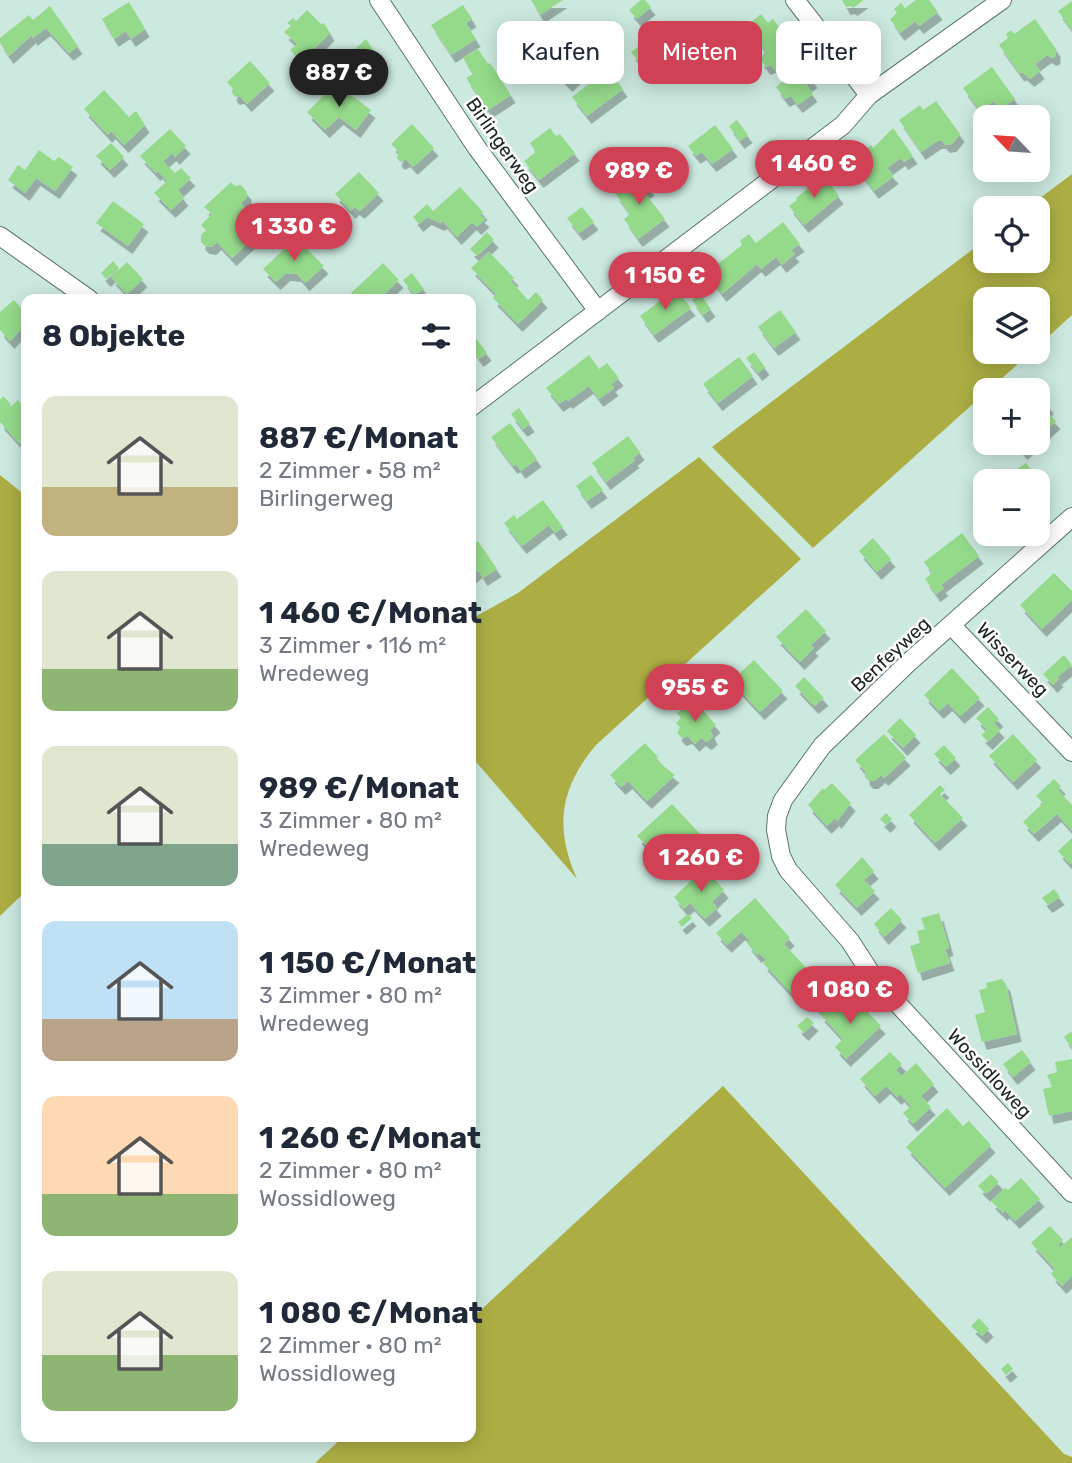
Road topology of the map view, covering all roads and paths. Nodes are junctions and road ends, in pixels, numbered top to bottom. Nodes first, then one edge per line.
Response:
1 (379, 0) edge
2 (795, 0) edge
3 (1002, 0) edge
4 (869, 96) junction
5 (0, 236) edge
6 (82, 294) edge
7 (598, 311) junction
8 (476, 403) edge
9 (1072, 517) edge
10 (952, 626) junction
11 (1072, 752) edge
12 (779, 847) joint
13 (1072, 1193) edge

1 - 7 street, Birlingerweg
2 - 4 street
3 - 4 street
4 - 7 street
5 - 6 street
7 - 8 street
9 - 10 street, Benfeyweg
10 - 11 street, Wisserweg
10 - 12 street, Benfeyweg
12 - 13 street, Wossidloweg

